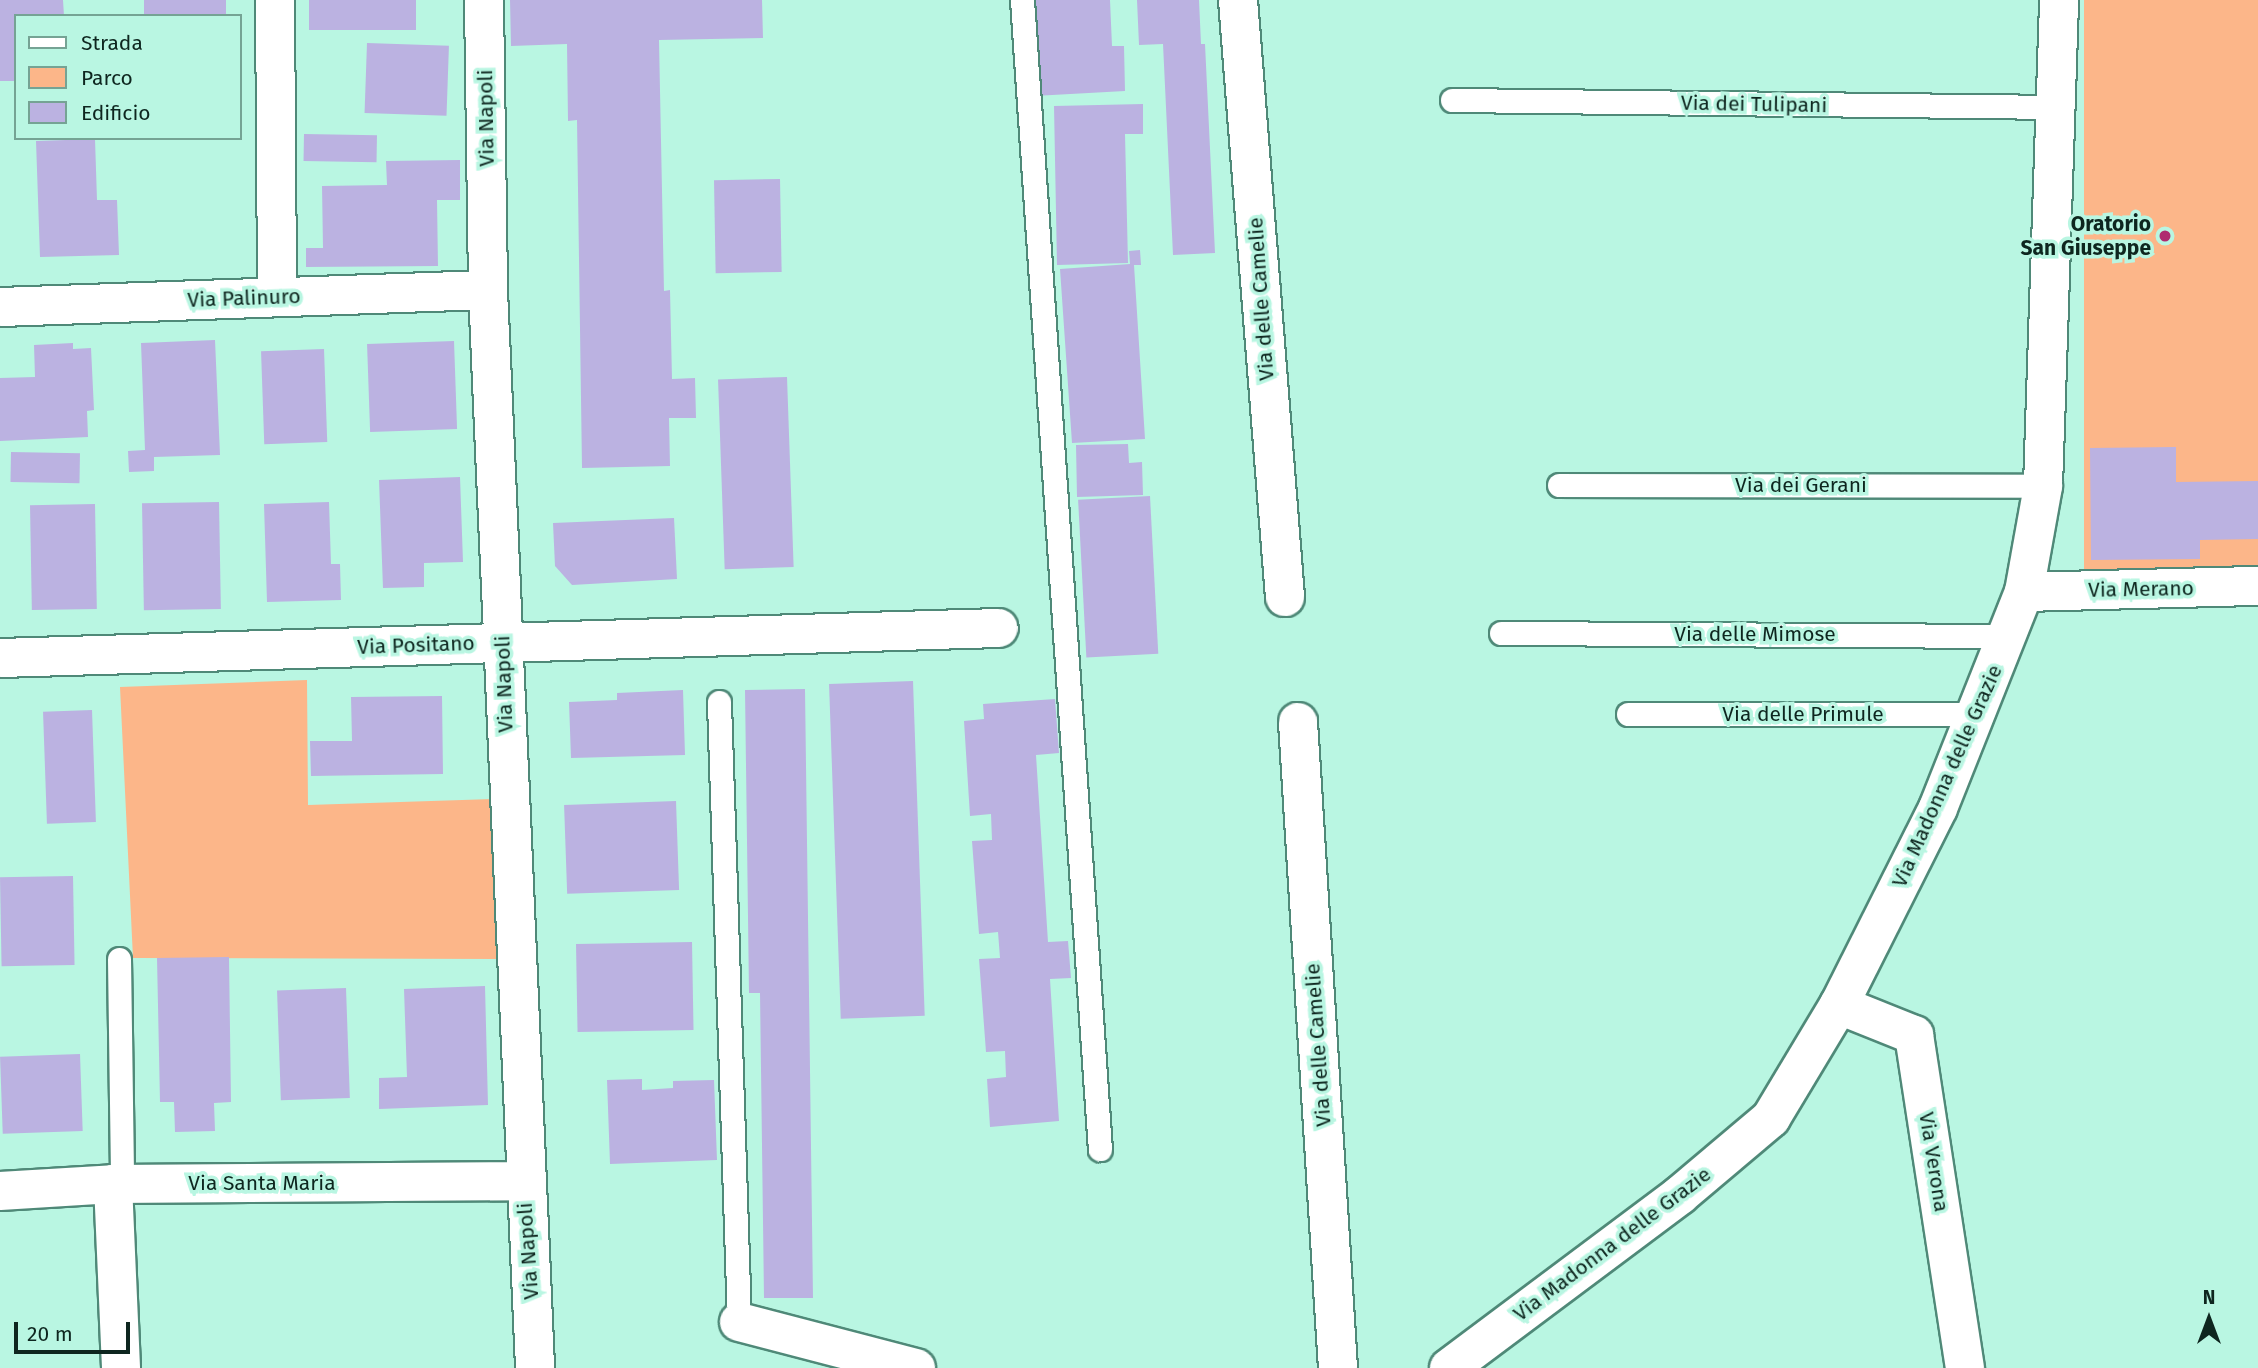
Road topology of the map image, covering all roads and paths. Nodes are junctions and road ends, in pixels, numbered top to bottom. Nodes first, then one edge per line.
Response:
1 (275, 0) edge
2 (484, 0) edge
3 (1022, 0) edge
4 (1238, 0) edge
5 (2059, 0) edge
6 (1452, 100) dead end
7 (2056, 107) junction
8 (488, 290) junction
9 (277, 297) junction
10 (0, 307) edge
11 (1559, 485) dead end
12 (2043, 486) junction
13 (2258, 586) edge
14 (2024, 592) junction
15 (1284, 597) dead end
16 (999, 628) dead end
17 (1501, 633) dead end
18 (2008, 636) junction
19 (502, 642) junction
20 (0, 658) edge
21 (719, 702) dead end
22 (1628, 714) dead end
23 (1978, 714) junction
24 (1298, 722) dead end
25 (119, 959) dead end
26 (1839, 1006) junction
27 (1100, 1149) dead end
28 (524, 1181) junction
29 (117, 1184) junction
30 (0, 1191) edge
31 (738, 1322) joint
32 (121, 1368) edge
33 (535, 1368) edge
34 (916, 1368) edge
35 (1338, 1368) edge
36 (1449, 1368) edge
37 (1965, 1368) edge

1 - 9 street
2 - 8 street, Via Napoli
3 - 27 lane
4 - 15 street, Via delle Camelie
5 - 7 street, Via Madonna delle Grazie
6 - 7 lane, Via dei Tulipani
7 - 12 street, Via Madonna delle Grazie
8 - 9 street, Via Palinuro
8 - 19 street, Via Napoli
9 - 10 street, Via Palinuro
11 - 12 lane, Via dei Gerani
12 - 14 street, Via Madonna delle Grazie
13 - 14 street, Via Merano
14 - 18 street, Via Madonna delle Grazie
16 - 19 street, Via Positano
17 - 18 lane, Via delle Mimose
18 - 23 street, Via Madonna delle Grazie
19 - 20 street, Via Positano
19 - 28 street, Via Napoli
21 - 31 lane
22 - 23 lane, Via delle Primule
23 - 26 street, Via Madonna delle Grazie
24 - 35 street, Via delle Camelie
25 - 29 lane
26 - 36 street, Via Madonna delle Grazie
26 - 37 street, Via Verona
28 - 29 street, Via Santa Maria
28 - 33 street, Via Napoli
29 - 30 street, Via Santa Maria
29 - 32 street
31 - 34 street

